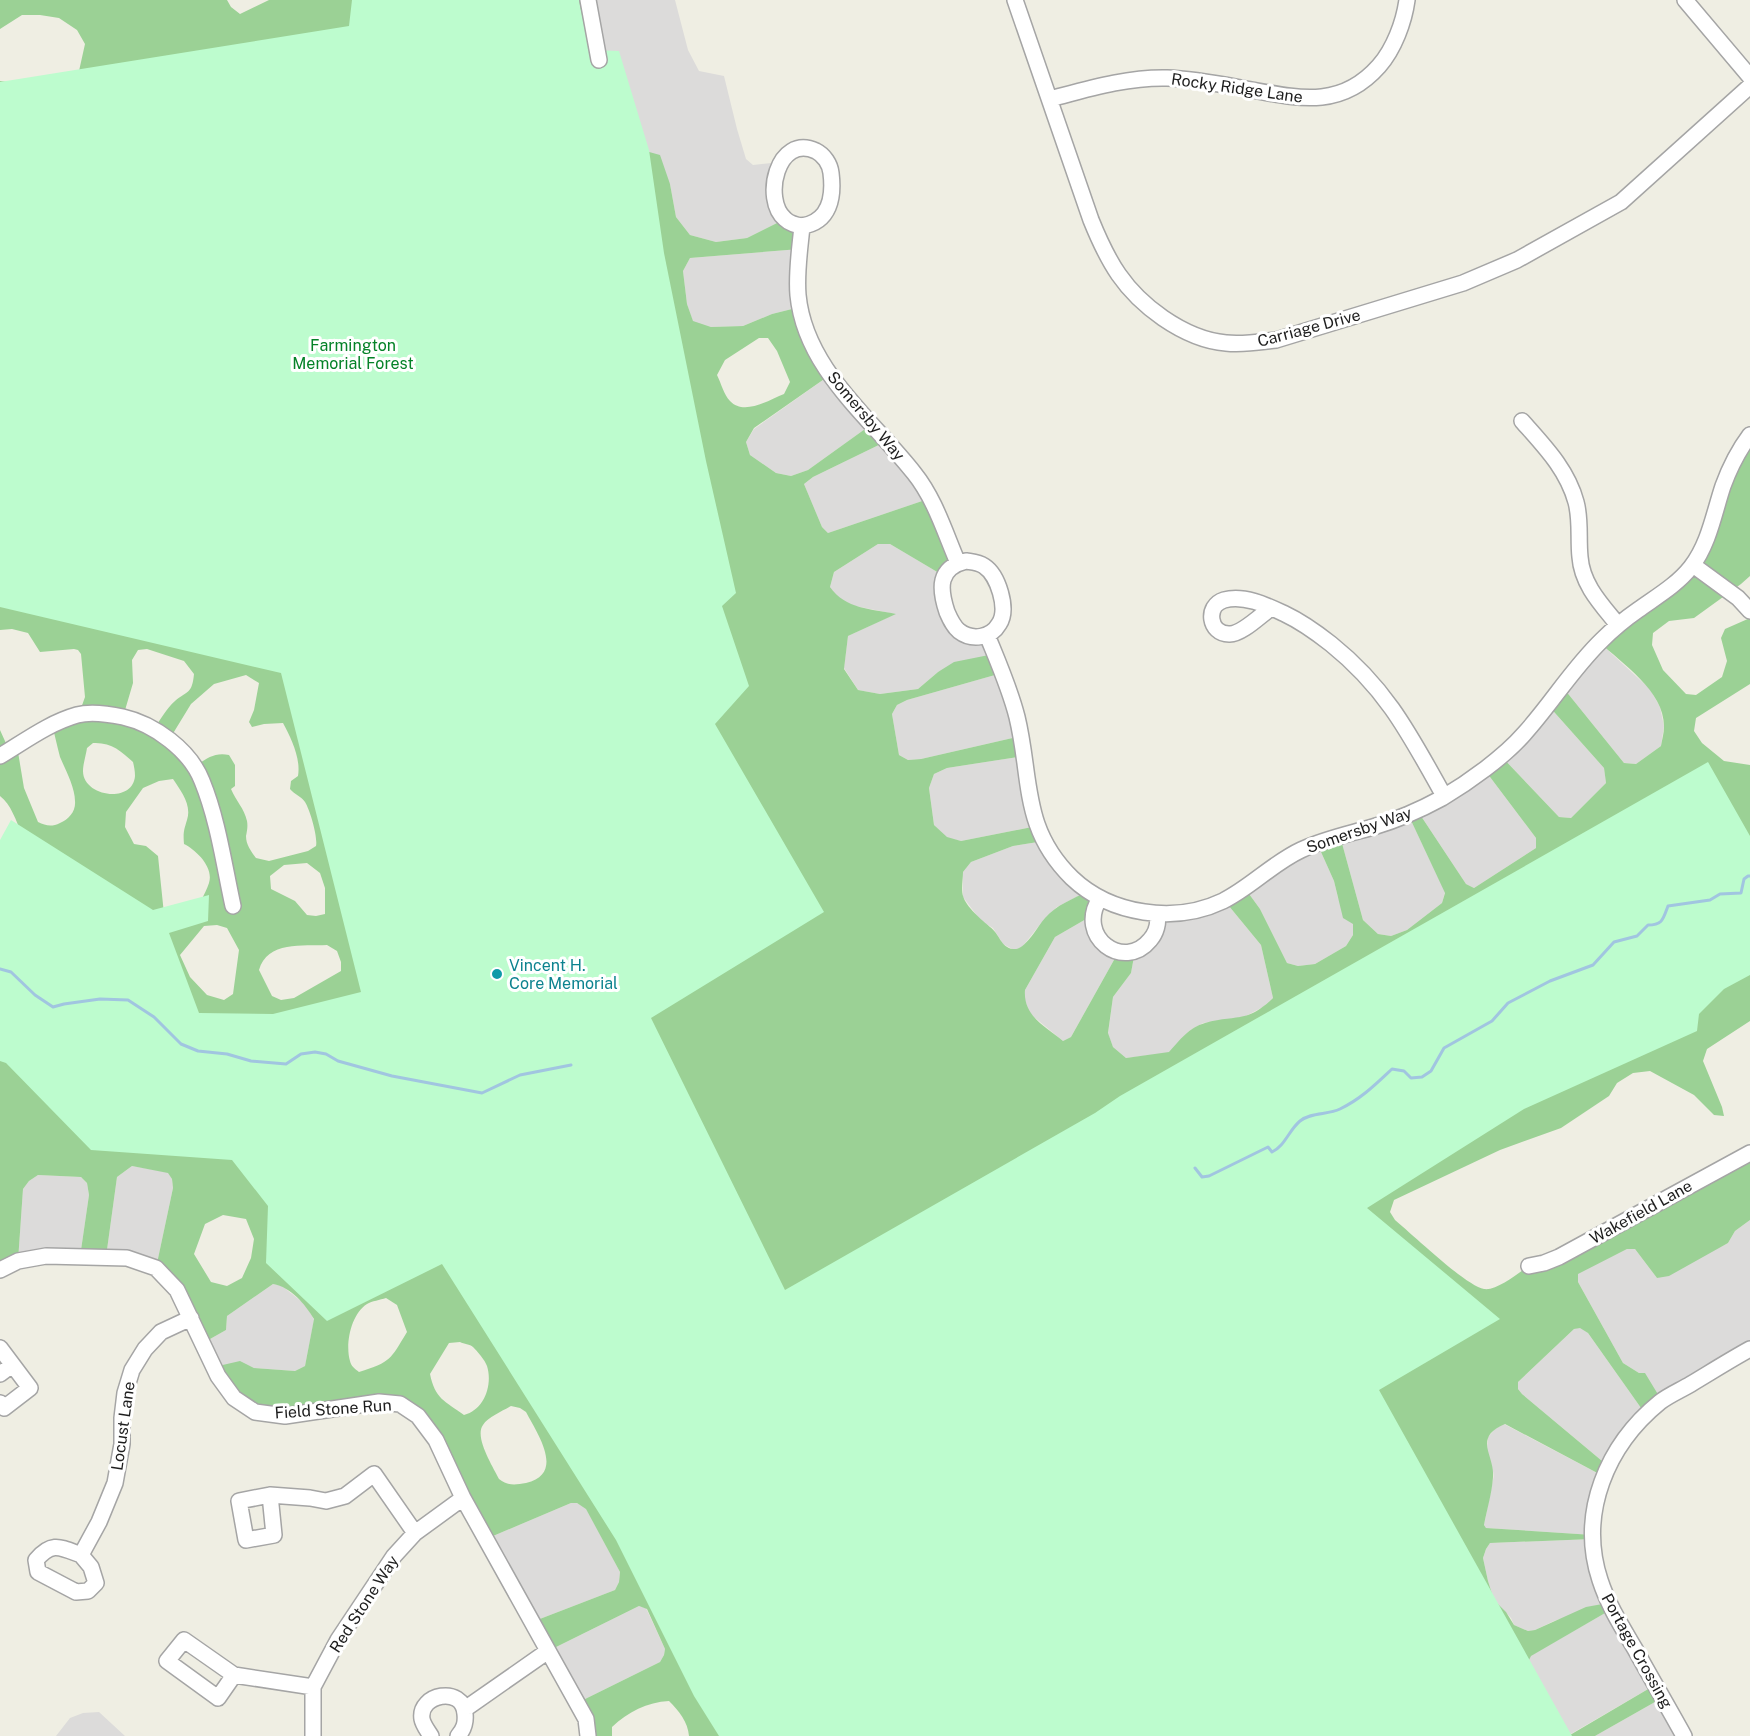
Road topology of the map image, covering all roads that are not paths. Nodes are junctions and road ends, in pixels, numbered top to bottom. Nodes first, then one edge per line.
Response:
1 (588, 0) edge
2 (1015, 0) edge
3 (1407, 0) edge
4 (1685, 0) edge
5 (598, 60) dead end
6 (1750, 77) edge
7 (1750, 86) edge
8 (1050, 99) junction
9 (802, 226) junction
10 (1522, 422) dead end
11 (1750, 435) edge
12 (958, 563) junction
13 (1692, 565) junction
14 (1271, 608) dead end
15 (1750, 611) edge
16 (1618, 625) junction
17 (987, 635) junction
18 (0, 756) edge
19 (1444, 796) junction
20 (1100, 898) junction
21 (233, 906) dead end
22 (1157, 914) junction
23 (1750, 1153) edge
24 (1529, 1266) dead end
25 (0, 1270) edge
26 (191, 1317) junction
27 (0, 1348) edge
28 (1750, 1349) edge
29 (6, 1369) edge
30 (0, 1402) edge
31 (270, 1495) dead end
32 (464, 1498) junction
33 (415, 1533) junction
34 (81, 1555) dead end
35 (548, 1651) junction
36 (234, 1676) dead end
37 (313, 1687) junction
38 (465, 1708) junction
39 (313, 1736) edge
40 (431, 1736) edge
41 (458, 1736) edge
42 (588, 1736) edge
43 (1684, 1736) edge

1 - 5 street
2 - 8 street, Carriage Drive
3 - 8 street, Rocky Ridge Lane
4 - 6 street
7 - 8 street, Carriage Drive
9 - 9 street
9 - 12 street, Somersby Way
10 - 16 street
11 - 13 street, Somersby Way
12 - 17 street
12 - 17 street
13 - 15 street
13 - 16 street, Somersby Way
14 - 19 street
16 - 19 street, Somersby Way
17 - 20 street, Somersby Way
18 - 21 street
19 - 22 street, Somersby Way
20 - 22 street, Somersby Way
20 - 22 street
23 - 24 street, Wakefield Lane
25 - 26 street, Field Stone Run
26 - 32 street, Field Stone Run
26 - 34 street, Locust Lane
27 - 29 street
28 - 43 street, Portage Crossing
29 - 30 street
31 - 33 street
32 - 33 street, Red Stone Way
32 - 35 street, Field Stone Run
33 - 37 street, Red Stone Way
35 - 38 street
35 - 42 street, Field Stone Run
36 - 37 street
37 - 39 street, Red Stone Way
38 - 40 street
38 - 41 street

